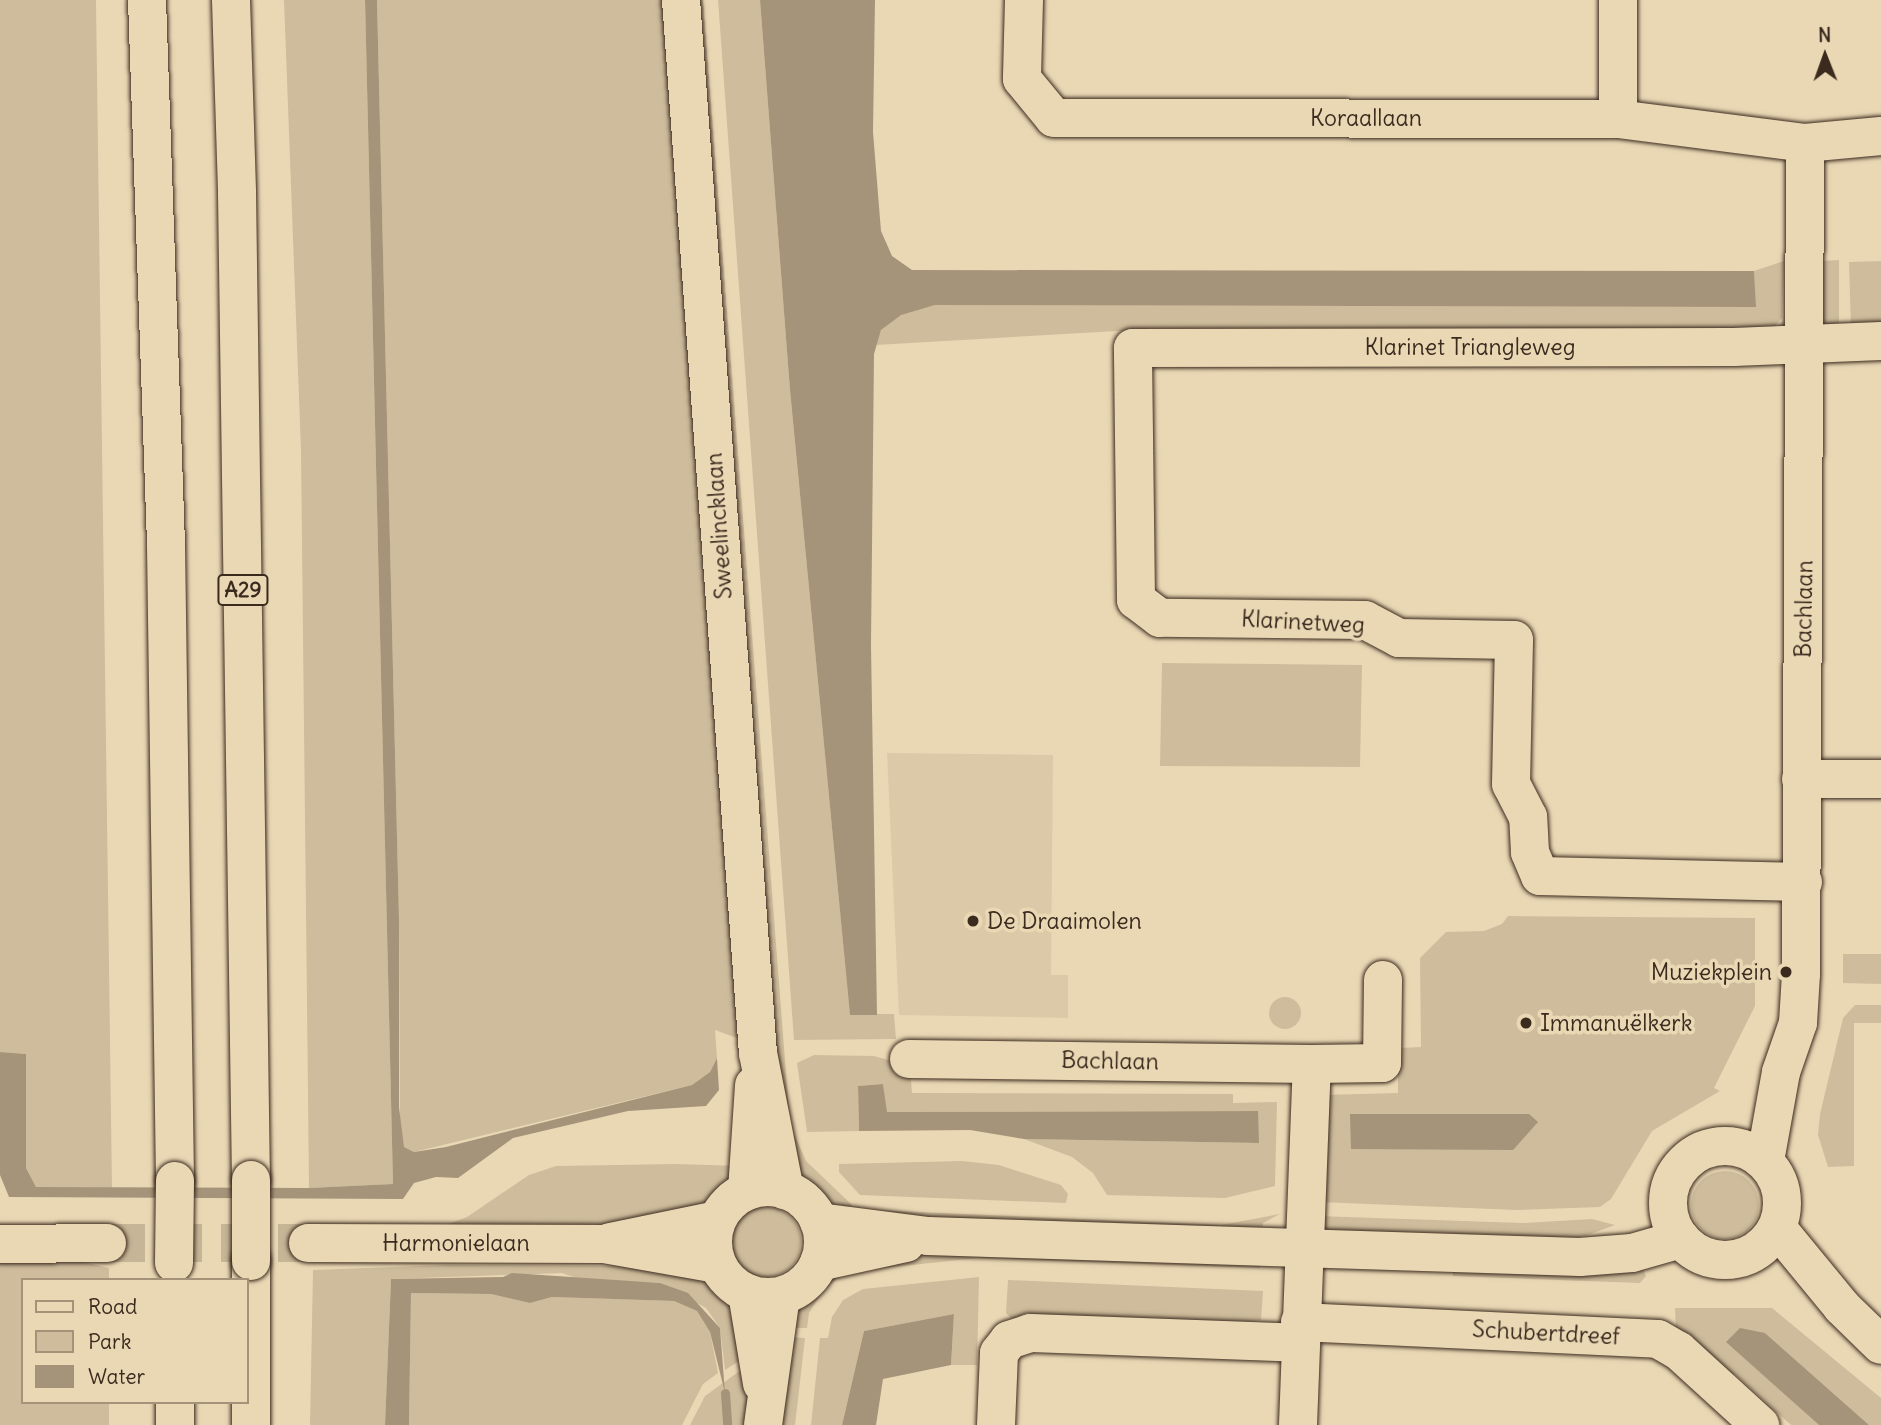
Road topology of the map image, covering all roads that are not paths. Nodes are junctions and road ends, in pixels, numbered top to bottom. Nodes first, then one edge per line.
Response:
1 (147, 0) edge
2 (230, 0) edge
3 (681, 0) edge
4 (1024, 0) edge
5 (1618, 0) edge
6 (1618, 119) junction
7 (1881, 136) edge
8 (1805, 143) junction
9 (1881, 341) edge
10 (1808, 342) junction
11 (1133, 348) joint
12 (1801, 779) junction
13 (1881, 779) edge
14 (1804, 881) junction
15 (1383, 980) dead end
16 (758, 1053) junction
17 (909, 1059) dead end
18 (1312, 1064) junction
19 (1749, 1154) junction
20 (785, 1190) junction
21 (747, 1191) junction
22 (717, 1220) junction
23 (819, 1222) junction
24 (1675, 1225) junction
25 (928, 1236) junction
26 (1767, 1240) junction
27 (107, 1243) tunnel mouth
28 (308, 1243) tunnel mouth
29 (0, 1244) edge
30 (604, 1244) junction
31 (1303, 1249) junction
32 (819, 1262) junction
33 (717, 1264) junction
34 (174, 1271) edge
35 (764, 1294) junction
36 (1300, 1333) junction
37 (1881, 1345) edge
38 (174, 1404) edge
39 (764, 1408) edge
40 (175, 1425) edge
41 (251, 1425) edge
42 (996, 1425) edge
43 (1298, 1425) edge
44 (1760, 1425) edge

1 - 34 main road, bridge
2 - 41 main road, A29, bridge
3 - 16 main road, Sweelincklaan
4 - 6 main road, Koraallaan
5 - 6 main road
6 - 8 main road, Koraallaan
7 - 8 main road, Koraallaan
8 - 10 main road, Bachlaan
9 - 10 main road, Klarinet Triangleweg
10 - 11 main road, Klarinet Triangleweg
10 - 12 main road, Bachlaan
11 - 14 main road, Klarinetweg
12 - 13 main road
12 - 14 main road, Bachlaan
14 - 19 main road, Bachlaan
15 - 18 main road, Bachlaan
16 - 20 main road, Sweelincklaan
16 - 21 main road, Sweelincklaan
17 - 18 main road, Bachlaan
18 - 31 main road
19 - 24 main road
19 - 26 main road
20 - 21 main road
20 - 23 main road
21 - 22 main road
22 - 30 main road, Harmonielaan
22 - 33 main road
23 - 25 main road
23 - 32 main road
24 - 26 main road
24 - 31 main road
25 - 31 main road
25 - 32 main road
26 - 37 main road
27 - 29 main road
28 - 30 main road, Harmonielaan
30 - 33 main road, Harmonielaan
31 - 36 main road
32 - 35 main road
33 - 35 main road
35 - 39 main road
36 - 42 main road, Schubertdreef
36 - 43 main road
36 - 44 main road, Schubertdreef
38 - 40 main road

